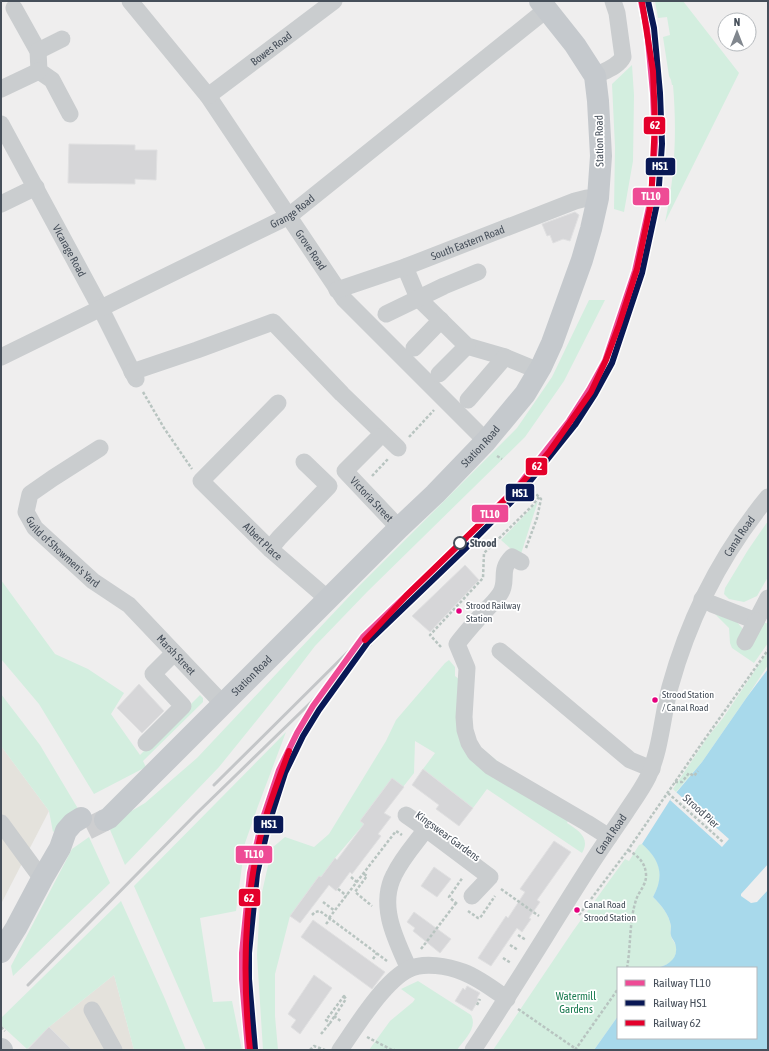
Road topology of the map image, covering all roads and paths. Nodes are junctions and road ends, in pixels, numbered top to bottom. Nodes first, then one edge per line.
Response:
1 (130, 1) edge
2 (334, 1) edge
3 (613, 1) edge
4 (544, 5) edge
5 (14, 8) dead end
6 (62, 39) dead end
7 (38, 51) junction
8 (46, 76) junction
9 (595, 76) junction
10 (1, 89) edge
11 (208, 96) junction
12 (70, 114) dead end
13 (1, 124) edge
14 (36, 187) junction
15 (598, 198) junction
16 (1, 204) edge
17 (289, 216) junction
18 (405, 267) junction
19 (478, 272) dead end
20 (337, 290) junction
21 (415, 290) junction
22 (101, 309) junction
23 (386, 314) dead end
24 (441, 320) junction
25 (467, 346) junction
26 (414, 348) dead end
27 (1, 357) edge
28 (505, 357) junction
29 (539, 371) junction
30 (439, 374) dead end
31 (134, 375) junction
32 (468, 400) dead end
33 (278, 403) dead end
34 (379, 437) dead end
35 (486, 441) junction
36 (100, 448) dead end
37 (398, 448) dead end
38 (304, 462) dead end
39 (201, 481) junction
40 (534, 492) dead end
41 (539, 497) junction
42 (768, 497) edge
43 (399, 528) junction
44 (270, 549) junction
45 (521, 562) joint
46 (768, 598) edge
47 (328, 599) junction
48 (702, 599) junction
49 (460, 602) junction
50 (129, 605) joint
51 (465, 606) dead end
52 (756, 621) junction
53 (745, 642) dead end
54 (442, 648) dead end
55 (768, 650) edge
56 (500, 651) dead end
57 (174, 653) junction
58 (223, 704) junction
59 (146, 743) dead end
60 (652, 768) junction
61 (698, 770) dead end
62 (675, 782) junction
63 (669, 794) junction
64 (407, 816) dead end
65 (1, 823) edge
66 (426, 829) junction
67 (405, 837) dead end
68 (608, 837) junction
69 (723, 842) dead end
70 (380, 843) dead end
71 (385, 846) junction
72 (628, 850) junction
73 (367, 860) dead end
74 (371, 864) junction
75 (464, 873) dead end
76 (364, 874) junction
77 (351, 877) dead end
78 (42, 879) junction
79 (357, 882) junction
80 (504, 885) dead end
81 (501, 888) junction
82 (338, 889) dead end
83 (347, 896) junction
84 (323, 902) dead end
85 (456, 903) junction
86 (467, 904) junction
87 (375, 908) dead end
88 (335, 911) junction
89 (312, 915) dead end
90 (578, 916) dead end
91 (330, 918) junction
92 (544, 919) dead end
93 (326, 924) dead end
94 (341, 926) junction
95 (337, 931) dead end
96 (359, 940) junction
97 (356, 944) dead end
98 (510, 945) dead end
99 (1, 952) edge
100 (419, 952) dead end
101 (377, 953) junction
102 (523, 953) dead end
103 (372, 959) dead end
104 (389, 962) dead end
105 (627, 967) edge
106 (409, 969) junction
107 (617, 990) edge
108 (480, 1000) dead end
109 (477, 1005) dead end
110 (512, 1006) junction
111 (92, 1010) dead end
112 (330, 1023) junction
113 (355, 1030) junction
114 (321, 1034) dead end
115 (575, 1049) edge
116 (114, 1050) edge
117 (310, 1050) edge
118 (334, 1050) edge
119 (395, 1050) edge
120 (473, 1050) edge

1 - 11 street, Grove Road
2 - 11 street, Bowes Road
3 - 9 street
4 - 9 main road, Station Road
4 - 17 street, Grange Road
5 - 7 street
6 - 7 street
7 - 8 street
8 - 10 street
8 - 12 street
9 - 15 main road, Station Road
11 - 17 street, Grove Road
13 - 14 street, Vicarage Road
14 - 16 street
14 - 22 street, Vicarage Road
15 - 18 street, South Eastern Road
15 - 29 main road, Station Road
17 - 20 street, Grove Road
17 - 22 street, Grange Road
18 - 20 street, South Eastern Road
18 - 21 street
19 - 21 street
20 - 35 street, Grove Road
21 - 23 street
21 - 24 street
22 - 27 street, Grange Road
22 - 31 street, Vicarage Road
24 - 25 street
24 - 26 street
25 - 28 street
25 - 30 street
28 - 29 street
28 - 32 street
29 - 35 main road, Station Road
31 - 37 street
31 - 39 path
33 - 39 street
34 - 43 street, Victoria Street
35 - 43 main road, Station Road
36 - 50 street, Guild of Showmen's Yard
38 - 44 street
39 - 44 street, Albert Place
40 - 41 path
41 - 45 path
41 - 49 path
42 - 48 street, Canal Road
43 - 47 main road, Station Road
44 - 47 street, Albert Place
45 - 68 street
46 - 52 street
47 - 58 main road, Station Road
48 - 52 street
48 - 60 street, Canal Road
49 - 51 path
49 - 54 path
50 - 57 street, Marsh Street
52 - 53 street
55 - 62 path, Canal Road
56 - 60 street
57 - 58 street, Marsh Street
57 - 59 street
58 - 78 main road, Station Road
60 - 68 street, Canal Road
61 - 62 path
62 - 63 path, Canal Road
63 - 69 path, Strood Pier
63 - 72 path, Canal Road
64 - 66 street, Kingswear Gardens
65 - 78 street
66 - 86 street, Kingswear Gardens
66 - 106 street, Kingswear Gardens
67 - 71 path
68 - 110 street, Canal Road
70 - 71 path
71 - 74 path
72 - 90 path, Canal Road
72 - 105 path
73 - 74 path
74 - 76 path
75 - 85 path, Kingswear Gardens
76 - 79 path
76 - 87 path
77 - 79 path
78 - 99 main road, Station Road
79 - 83 path
80 - 81 path
81 - 86 path
81 - 92 path
82 - 83 path
83 - 88 path
84 - 88 path
85 - 86 path
85 - 100 path
88 - 91 path
89 - 91 path
91 - 93 path
91 - 94 path
94 - 95 path
94 - 96 path
96 - 97 path
96 - 101 path
98 - 102 path
101 - 103 path
101 - 104 path
106 - 110 street
106 - 113 street
107 - 115 path
108 - 109 path
110 - 115 path
110 - 120 street, Canal Road
111 - 116 street
112 - 112 path
112 - 114 path
113 - 118 street
113 - 119 path
117 - 118 path

